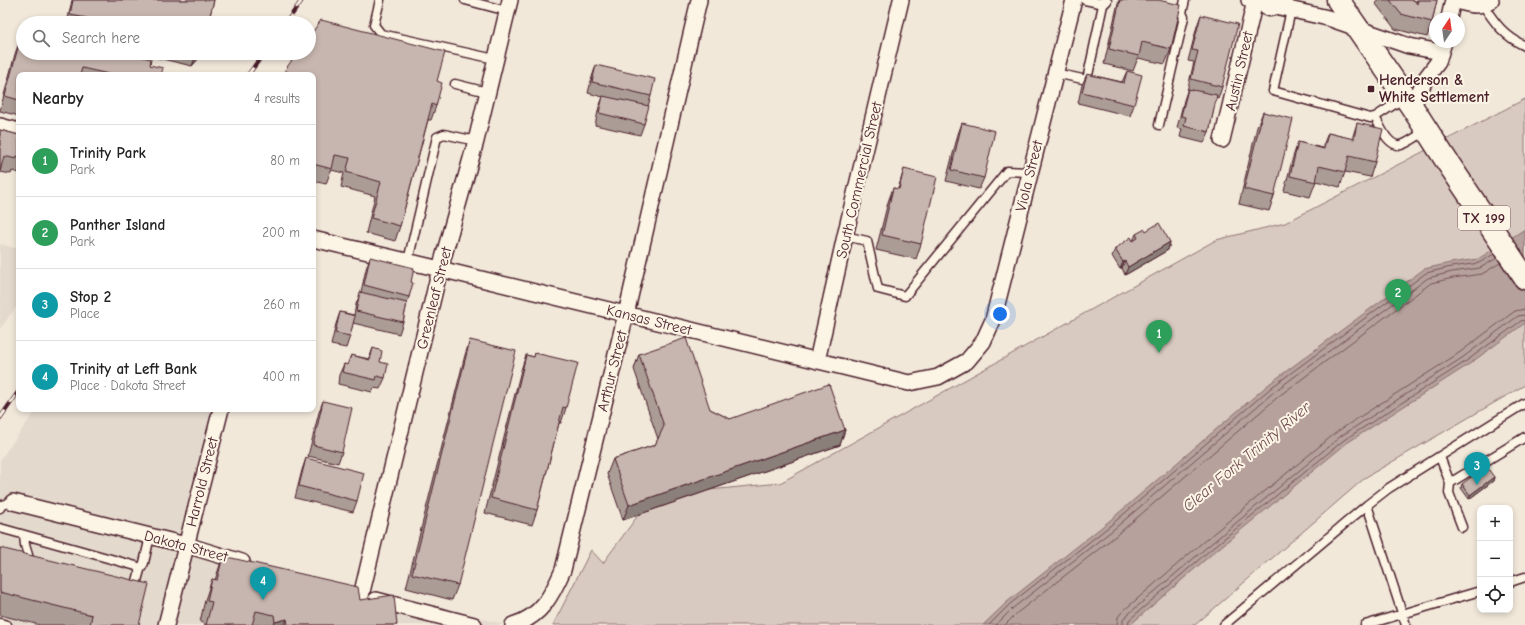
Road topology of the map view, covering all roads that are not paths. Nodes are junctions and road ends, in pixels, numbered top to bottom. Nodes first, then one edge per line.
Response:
1 (380, 0) edge
2 (465, 0) edge
3 (699, 0) edge
4 (901, 0) edge
5 (1074, 0) edge
6 (1086, 0) edge
7 (1185, 0) edge
8 (1338, 0) edge
9 (1453, 0) edge
10 (1106, 1) edge
11 (1487, 2) edge
12 (1269, 3) edge
13 (508, 5) edge
14 (1161, 8) edge
15 (1450, 12) edge
16 (1182, 13) junction
17 (1358, 30) junction
18 (1525, 46) edge
19 (1429, 47) edge
20 (1442, 48) edge
21 (495, 59) junction
22 (1055, 73) junction
23 (455, 84) dead end
24 (487, 92) junction
25 (1409, 102) junction
26 (1375, 117) junction
27 (1160, 125) dead end
28 (0, 126) edge
29 (16, 130) edge
30 (1427, 130) junction
31 (1222, 140) dead end
32 (476, 141) junction
33 (1030, 172) junction
34 (845, 236) junction
35 (316, 240) edge
36 (408, 261) junction
37 (440, 269) junction
38 (1525, 278) edge
39 (626, 314) junction
40 (977, 349) joint
41 (817, 361) junction
42 (1525, 403) edge
43 (220, 412) edge
44 (1525, 436) edge
45 (1440, 457) junction
46 (1450, 483) junction
47 (7, 505) edge
48 (1367, 505) junction
49 (1462, 527) dead end
50 (0, 528) edge
51 (24, 535) junction
52 (150, 536) junction
53 (186, 546) junction
54 (255, 565) edge
55 (140, 570) junction
56 (37, 576) edge
57 (1525, 577) edge
58 (1513, 581) edge
59 (346, 592) edge
60 (1477, 592) edge
61 (361, 596) junction
62 (130, 599) edge
63 (1402, 614) junction
64 (0, 623) edge
65 (7, 625) edge
66 (166, 625) edge
67 (474, 625) edge
68 (513, 625) edge
69 (1224, 625) edge
70 (1365, 625) edge
71 (1406, 625) edge

1 - 21 lane
2 - 13 lane
3 - 39 street, Arthur Street
4 - 34 street, South Commercial Street
5 - 22 street, Viola Street
6 - 10 lane
7 - 16 lane
8 - 17 main road, TX 199
9 - 11 street
9 - 15 street
10 - 22 lane
11 - 18 lane
12 - 17 street
12 - 26 lane
12 - 31 street, Austin Street
13 - 21 street, Greenleaf Street
14 - 16 lane
16 - 27 lane
17 - 19 street
17 - 25 main road, TX 199
20 - 25 street
21 - 24 street, Greenleaf Street
22 - 33 street, Viola Street
23 - 24 lane
24 - 32 street, Greenleaf Street
25 - 26 lane
25 - 30 main road, TX 199
26 - 30 lane
28 - 29 street
30 - 38 main road, TX 199
32 - 36 lane
32 - 37 street, Greenleaf Street
33 - 34 lane
33 - 40 street, Viola Street
34 - 41 street, South Commercial Street
35 - 36 street, Kansas Street
36 - 37 street, Kansas Street
37 - 39 street, Kansas Street
37 - 61 street, Greenleaf Street
39 - 41 street, Kansas Street
39 - 68 street, Arthur Street
40 - 41 street, Kansas Street
42 - 45 lane
43 - 53 street, Harrold Street
44 - 46 lane
45 - 46 lane
45 - 48 lane
46 - 49 lane
47 - 52 street, Dakota Street
48 - 63 lane
48 - 69 lane
50 - 51 lane
51 - 55 lane
51 - 56 lane
52 - 53 street, Dakota Street
52 - 55 lane
53 - 54 street, Dakota Street
53 - 66 street, Harrold Street
55 - 62 lane
57 - 58 lane
59 - 61 street
60 - 63 lane
61 - 67 street
63 - 70 lane
63 - 71 lane
64 - 65 lane

